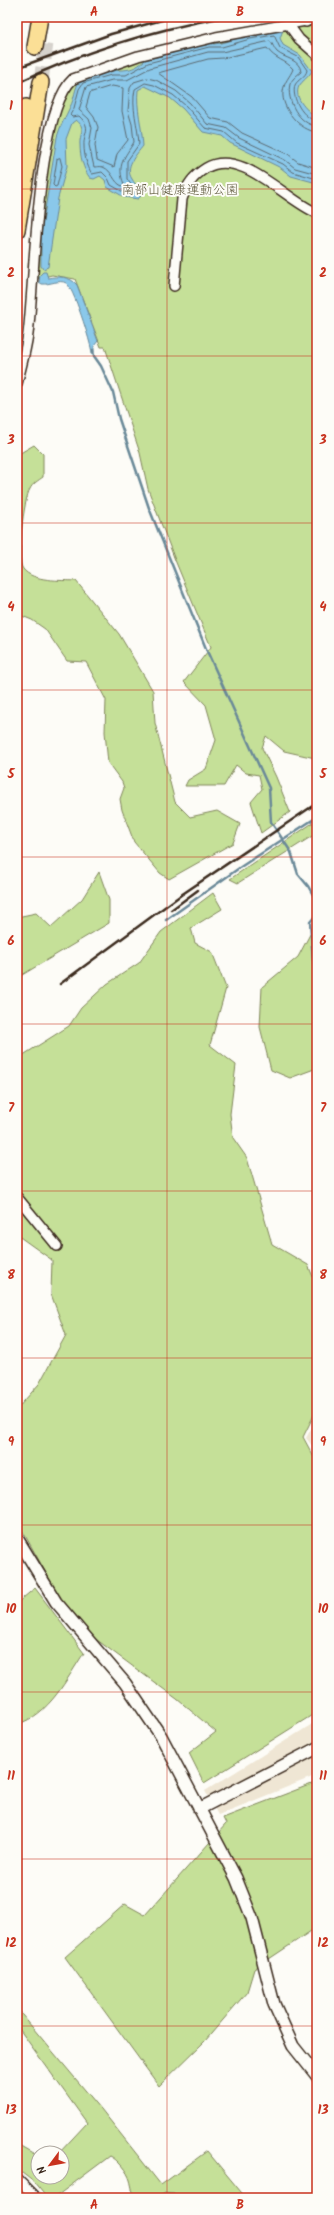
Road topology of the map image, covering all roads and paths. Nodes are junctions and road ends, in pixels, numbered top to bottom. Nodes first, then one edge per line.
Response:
1 (40, 17) edge
2 (50, 17) edge
3 (309, 19) edge
4 (288, 24) junction
5 (317, 55) edge
6 (17, 165) edge
7 (317, 213) edge
8 (17, 230) edge
9 (174, 286) dead end
10 (17, 384) edge
11 (17, 1197) edge
12 (56, 1246) dead end
13 (17, 1538) edge
14 (317, 1748) edge
15 (199, 1809) junction
16 (317, 2076) edge
17 (17, 2179) edge
18 (36, 2198) edge

1 - 2 highway
3 - 4 street
4 - 5 street
4 - 10 street
6 - 8 highway
7 - 9 street
11 - 12 street
13 - 15 street
14 - 15 street
15 - 16 street
17 - 18 street

